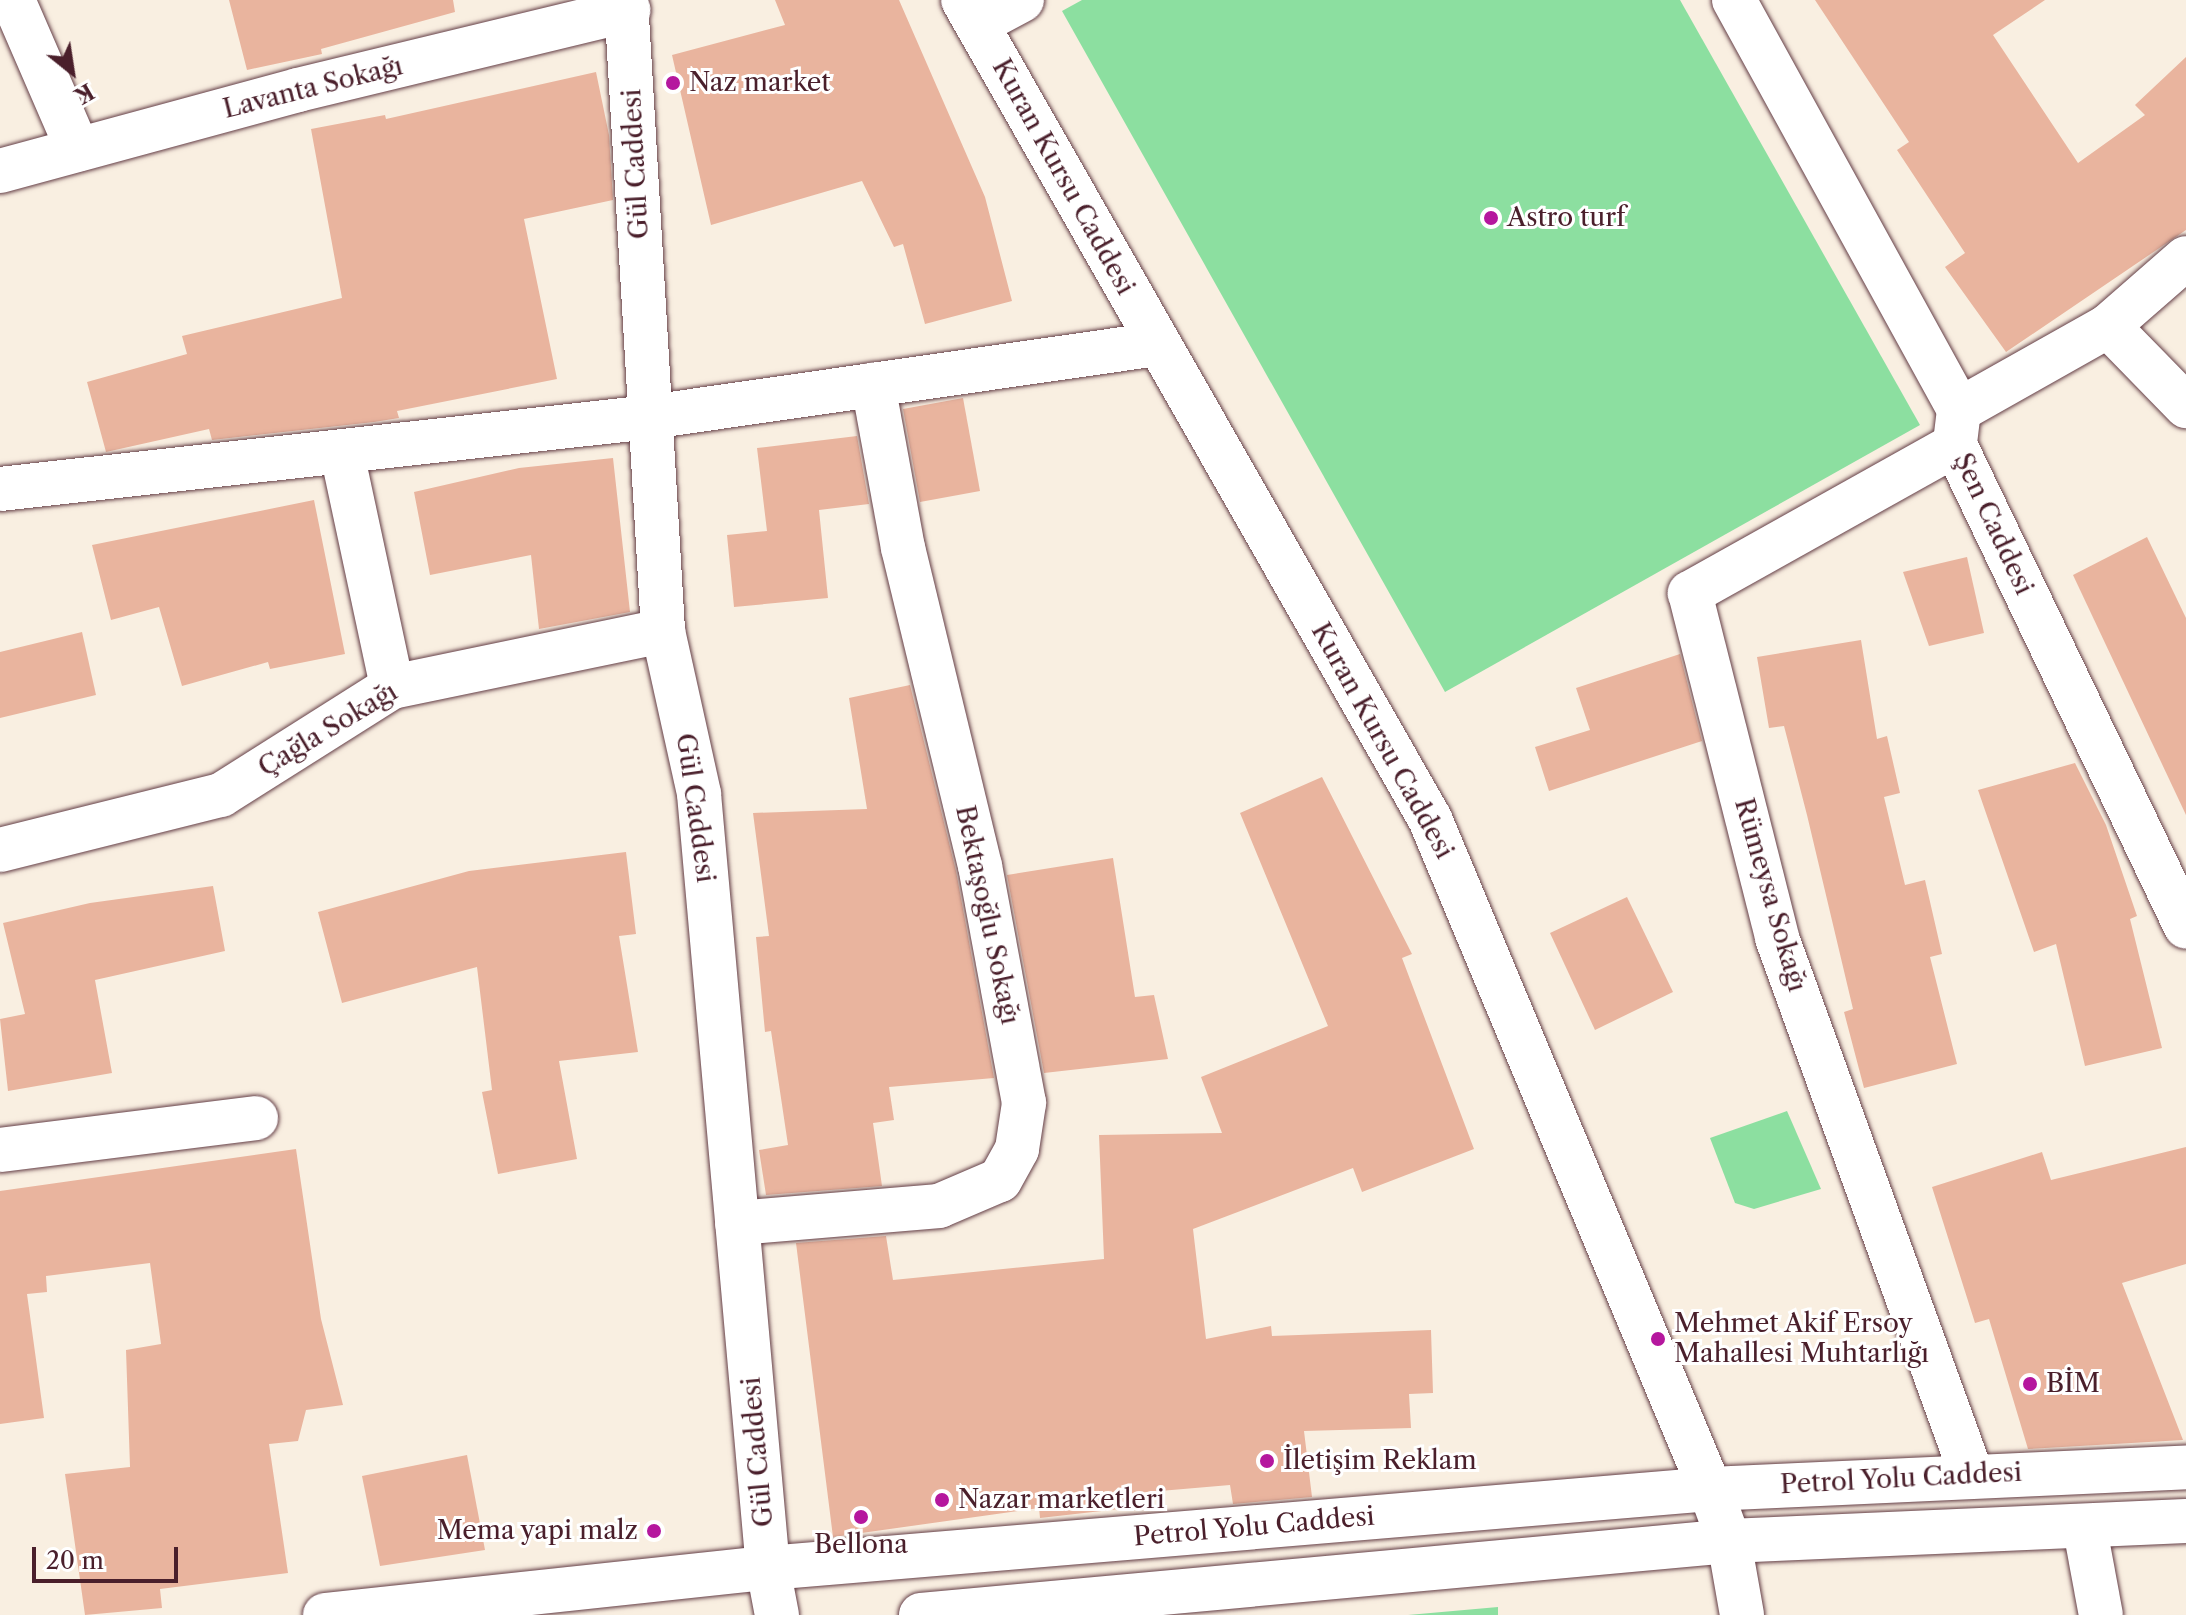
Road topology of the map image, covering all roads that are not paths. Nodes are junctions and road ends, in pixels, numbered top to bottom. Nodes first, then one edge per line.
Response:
1 (13, 0) edge
2 (1022, 0) edge
3 (1734, 0) edge
4 (627, 5) edge
5 (970, 12) edge
6 (78, 150) junction
7 (0, 171) edge
8 (2186, 258) edge
9 (2108, 326) junction
10 (1157, 344) junction
11 (873, 385) junction
12 (2186, 406) edge
13 (650, 417) junction
14 (1957, 428) junction
15 (342, 453) junction
16 (0, 489) edge
17 (663, 631) junction
18 (392, 687) junction
19 (0, 850) edge
20 (2186, 927) edge
21 (256, 1118) dead end
22 (0, 1150) edge
23 (737, 1223) junction
24 (2186, 1467) edge
25 (1972, 1476) junction
26 (1710, 1489) junction
27 (2186, 1521) edge
28 (2085, 1529) junction
29 (1729, 1541) junction
30 (768, 1568) junction
31 (325, 1615) edge
32 (777, 1615) edge
33 (921, 1615) edge
34 (1742, 1615) edge
35 (2101, 1615) edge

1 - 6 street
2 - 5 street
3 - 14 street, Şen Caddesi
4 - 6 street, Lavanta Sokağı
4 - 13 street, Gül Caddesi
5 - 10 street, Kuran Kursu Caddesi
6 - 7 street, Lavanta Sokağı
8 - 9 street
9 - 12 street
9 - 14 street
10 - 11 street
10 - 26 street, Kuran Kursu Caddesi
11 - 13 street
11 - 23 street, Bektaşoğlu Sokağı
13 - 15 street
13 - 17 street, Gül Caddesi
14 - 20 street, Şen Caddesi
14 - 25 street, Rümeysa Sokağı
15 - 16 street
15 - 18 street
17 - 18 street, Çağla Sokağı
17 - 23 street, Gül Caddesi
18 - 19 street, Çağla Sokağı
21 - 22 street
23 - 30 street, Gül Caddesi
24 - 25 street, Petrol Yolu Caddesi
25 - 26 street, Petrol Yolu Caddesi
26 - 29 street, Kuran Kursu Caddesi
26 - 30 street, Petrol Yolu Caddesi
27 - 28 street, Petrol Yolu Caddesi
28 - 29 street, Petrol Yolu Caddesi
28 - 35 street
29 - 33 street, Petrol Yolu Caddesi
29 - 34 street, Kuran Kursu Caddesi
30 - 31 street, Petrol Yolu Caddesi
30 - 32 street, Gül Caddesi

